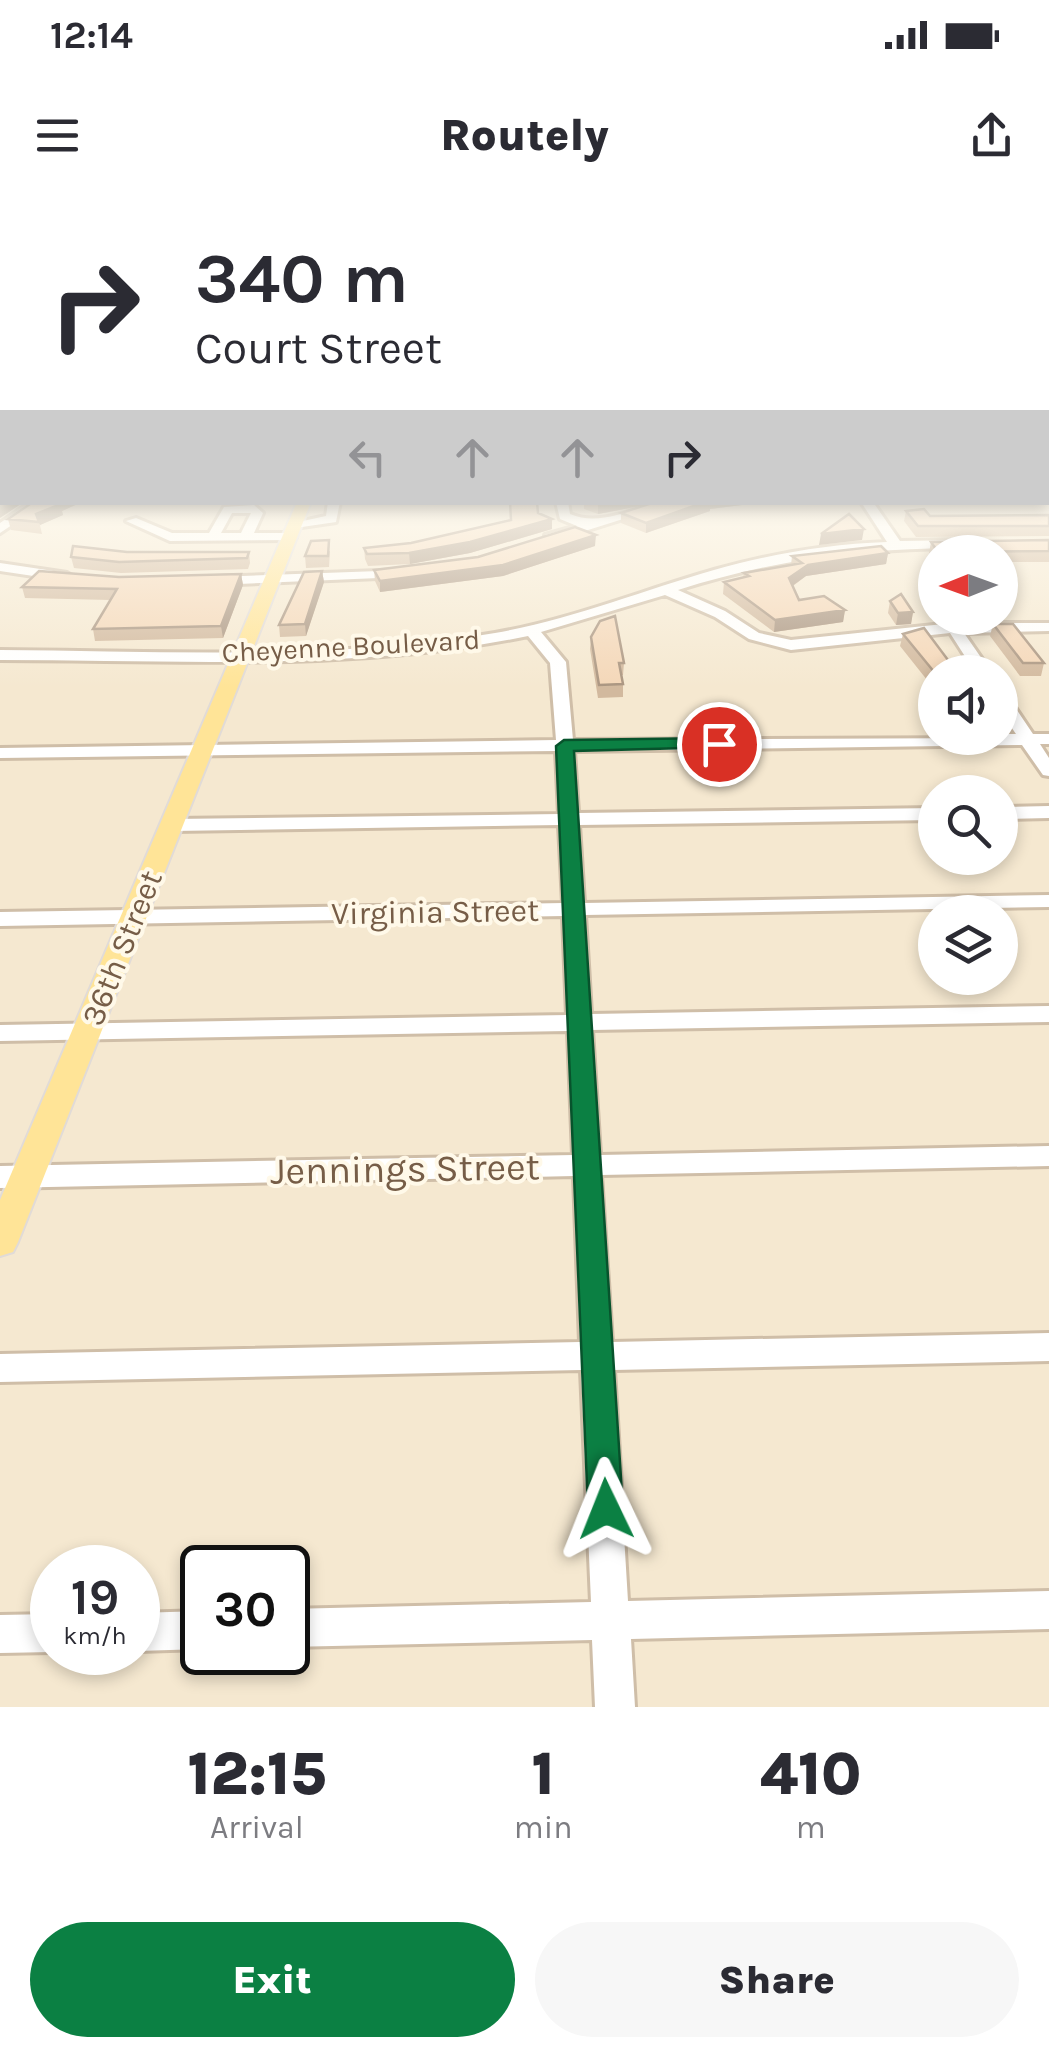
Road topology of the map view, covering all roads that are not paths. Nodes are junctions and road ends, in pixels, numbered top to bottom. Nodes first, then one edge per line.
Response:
1 (285, 547) edge
2 (836, 547) edge
3 (0, 567) edge
4 (426, 569) edge
5 (82, 580) edge
6 (271, 580) junction
7 (195, 581) edge
8 (666, 590) junction
9 (1018, 627) edge
10 (1049, 627) edge
11 (532, 631) junction
12 (918, 632) edge
13 (242, 654) junction
14 (0, 656) edge
15 (1018, 725) edge
16 (1049, 739) edge
17 (1028, 740) junction
18 (564, 746) junction
19 (204, 750) junction
20 (0, 753) edge
21 (1049, 771) edge
22 (1049, 812) edge
23 (1018, 813) edge
24 (918, 814) edge
25 (570, 820) junction
26 (173, 825) junction
27 (1049, 902) edge
28 (574, 910) junction
29 (135, 916) junction
30 (0, 919) edge
31 (1049, 1014) edge
32 (580, 1022) junction
33 (88, 1030) junction
34 (0, 1033) edge
35 (1049, 1156) edge
36 (589, 1165) junction
37 (14, 1176) edge
38 (0, 1242) edge
39 (1049, 1347) edge
40 (600, 1358) junction
41 (0, 1368) edge
42 (1049, 1610) edge
43 (610, 1622) junction
44 (310, 1628) edge
45 (30, 1633) edge
46 (0, 1634) edge
47 (615, 1707) edge

1 - 6 main road, 36th Street
2 - 8 street, Cheyenne Boulevard
3 - 5 street
4 - 6 street
6 - 7 street
6 - 13 main road, 36th Street
8 - 11 street, Cheyenne Boulevard
8 - 12 street
9 - 10 street
11 - 13 street, Cheyenne Boulevard
11 - 18 street
13 - 14 street, Cheyenne Boulevard
13 - 19 main road, 36th Street
15 - 17 street
16 - 17 street
17 - 18 street
17 - 21 street
18 - 19 street
18 - 25 street
19 - 20 street
19 - 26 main road, 36th Street
22 - 23 street
24 - 25 street
25 - 26 street
25 - 28 street
26 - 29 main road, 36th Street
27 - 28 street, Virginia Street
28 - 29 street, Virginia Street
28 - 32 street
29 - 30 street, Virginia Street
29 - 33 main road, 36th Street
31 - 32 street
32 - 33 street
32 - 36 street
33 - 34 street
33 - 37 main road, 36th Street
35 - 36 street, Jennings Street
36 - 37 street, Jennings Street
36 - 40 street
37 - 38 main road, 36th Street
39 - 40 street
40 - 41 street
40 - 43 street
42 - 43 street
43 - 44 street
43 - 47 street
45 - 46 street

